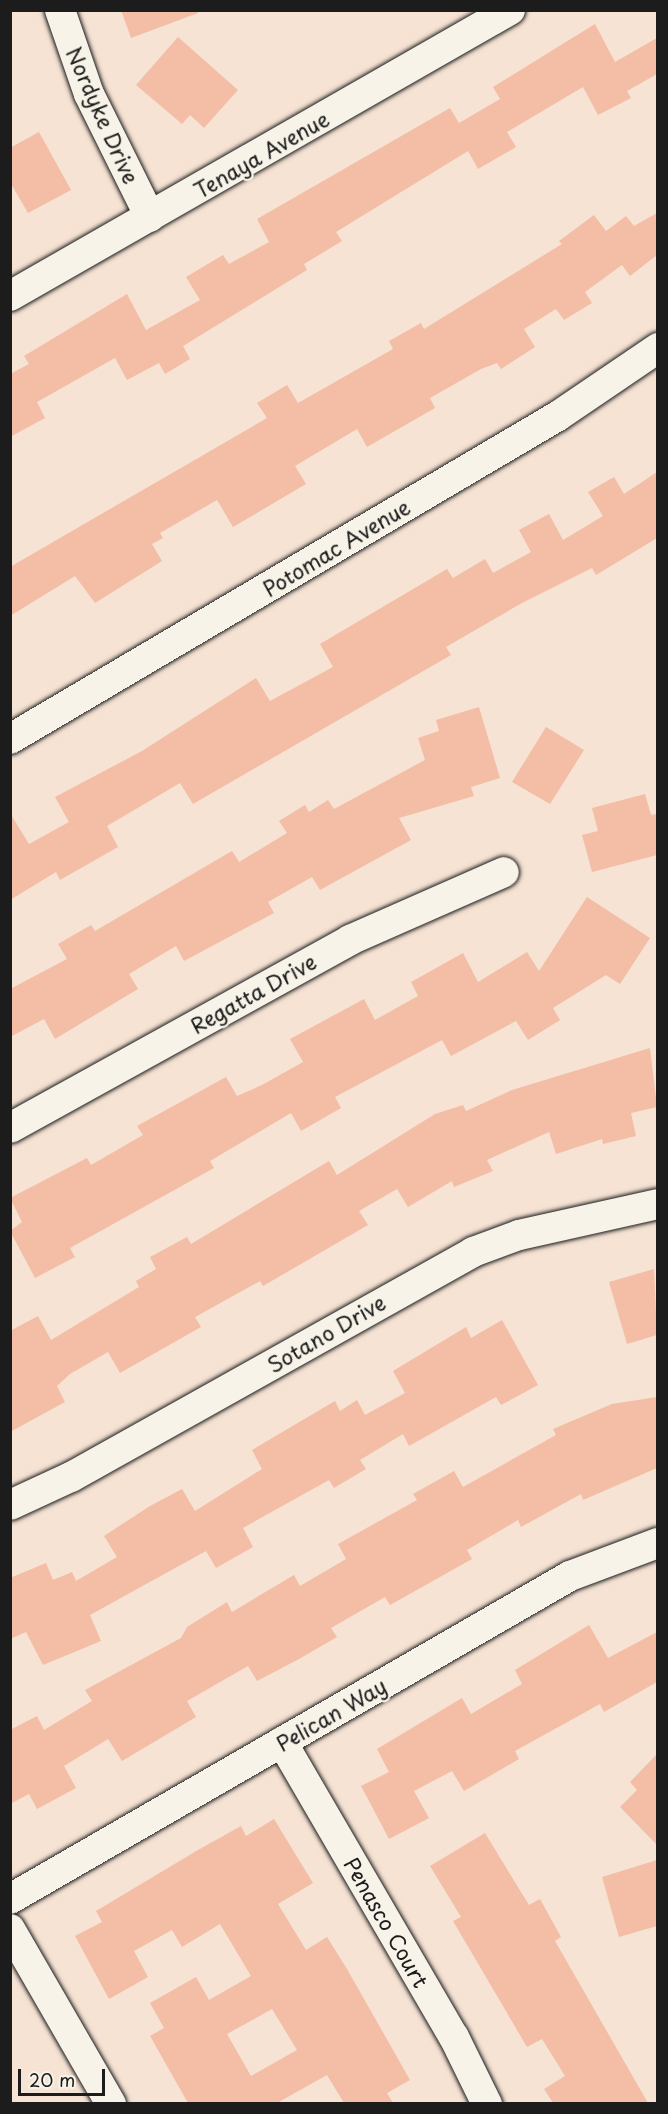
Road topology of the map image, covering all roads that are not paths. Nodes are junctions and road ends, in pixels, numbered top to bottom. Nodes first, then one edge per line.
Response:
1 (60, 10) edge
2 (510, 10) edge
3 (150, 217) junction
4 (10, 296) edge
5 (657, 348) edge
6 (10, 739) edge
7 (504, 872) dead end
8 (10, 1128) edge
9 (657, 1204) edge
10 (10, 1505) edge
11 (657, 1543) edge
12 (282, 1742) junction
13 (10, 1899) edge
14 (10, 1929) edge
15 (111, 2103) edge
16 (487, 2103) edge

1 - 3 street, Nordyke Drive
2 - 3 street, Tenaya Avenue
3 - 4 street, Tenaya Avenue
5 - 6 street, Potomac Avenue
7 - 8 street, Regatta Drive
9 - 10 street, Sotano Drive
11 - 12 street, Pelican Way
12 - 13 street, Pelican Way
12 - 16 street, Penasco Court
14 - 15 street

